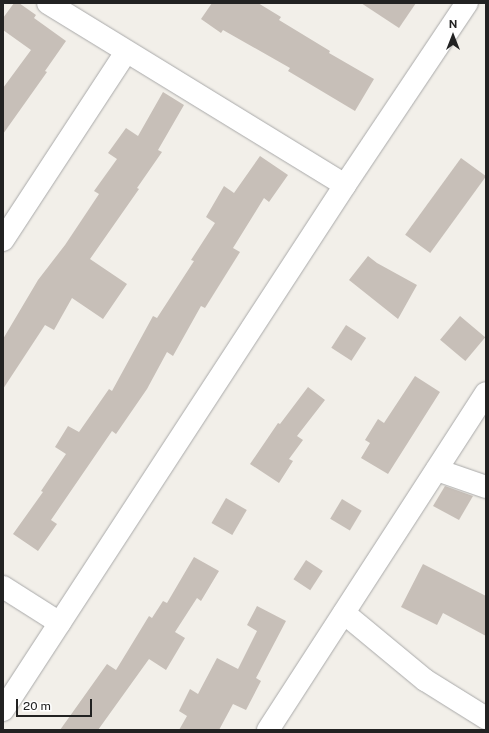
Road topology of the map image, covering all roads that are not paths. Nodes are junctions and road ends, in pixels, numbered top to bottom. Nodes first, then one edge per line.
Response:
1 (48, 3) edge
2 (467, 3) edge
3 (126, 52) junction
4 (345, 185) junction
5 (3, 240) edge
6 (486, 393) edge
7 (437, 470) junction
8 (486, 487) edge
9 (3, 587) edge
10 (344, 613) junction
11 (60, 623) junction
12 (3, 710) edge
13 (486, 718) edge
14 (268, 730) edge

1 - 3 street
2 - 4 street
3 - 4 street
3 - 5 street
4 - 11 street
6 - 7 street
7 - 8 street
7 - 10 street
9 - 11 street
10 - 13 street
10 - 14 street
11 - 12 street

